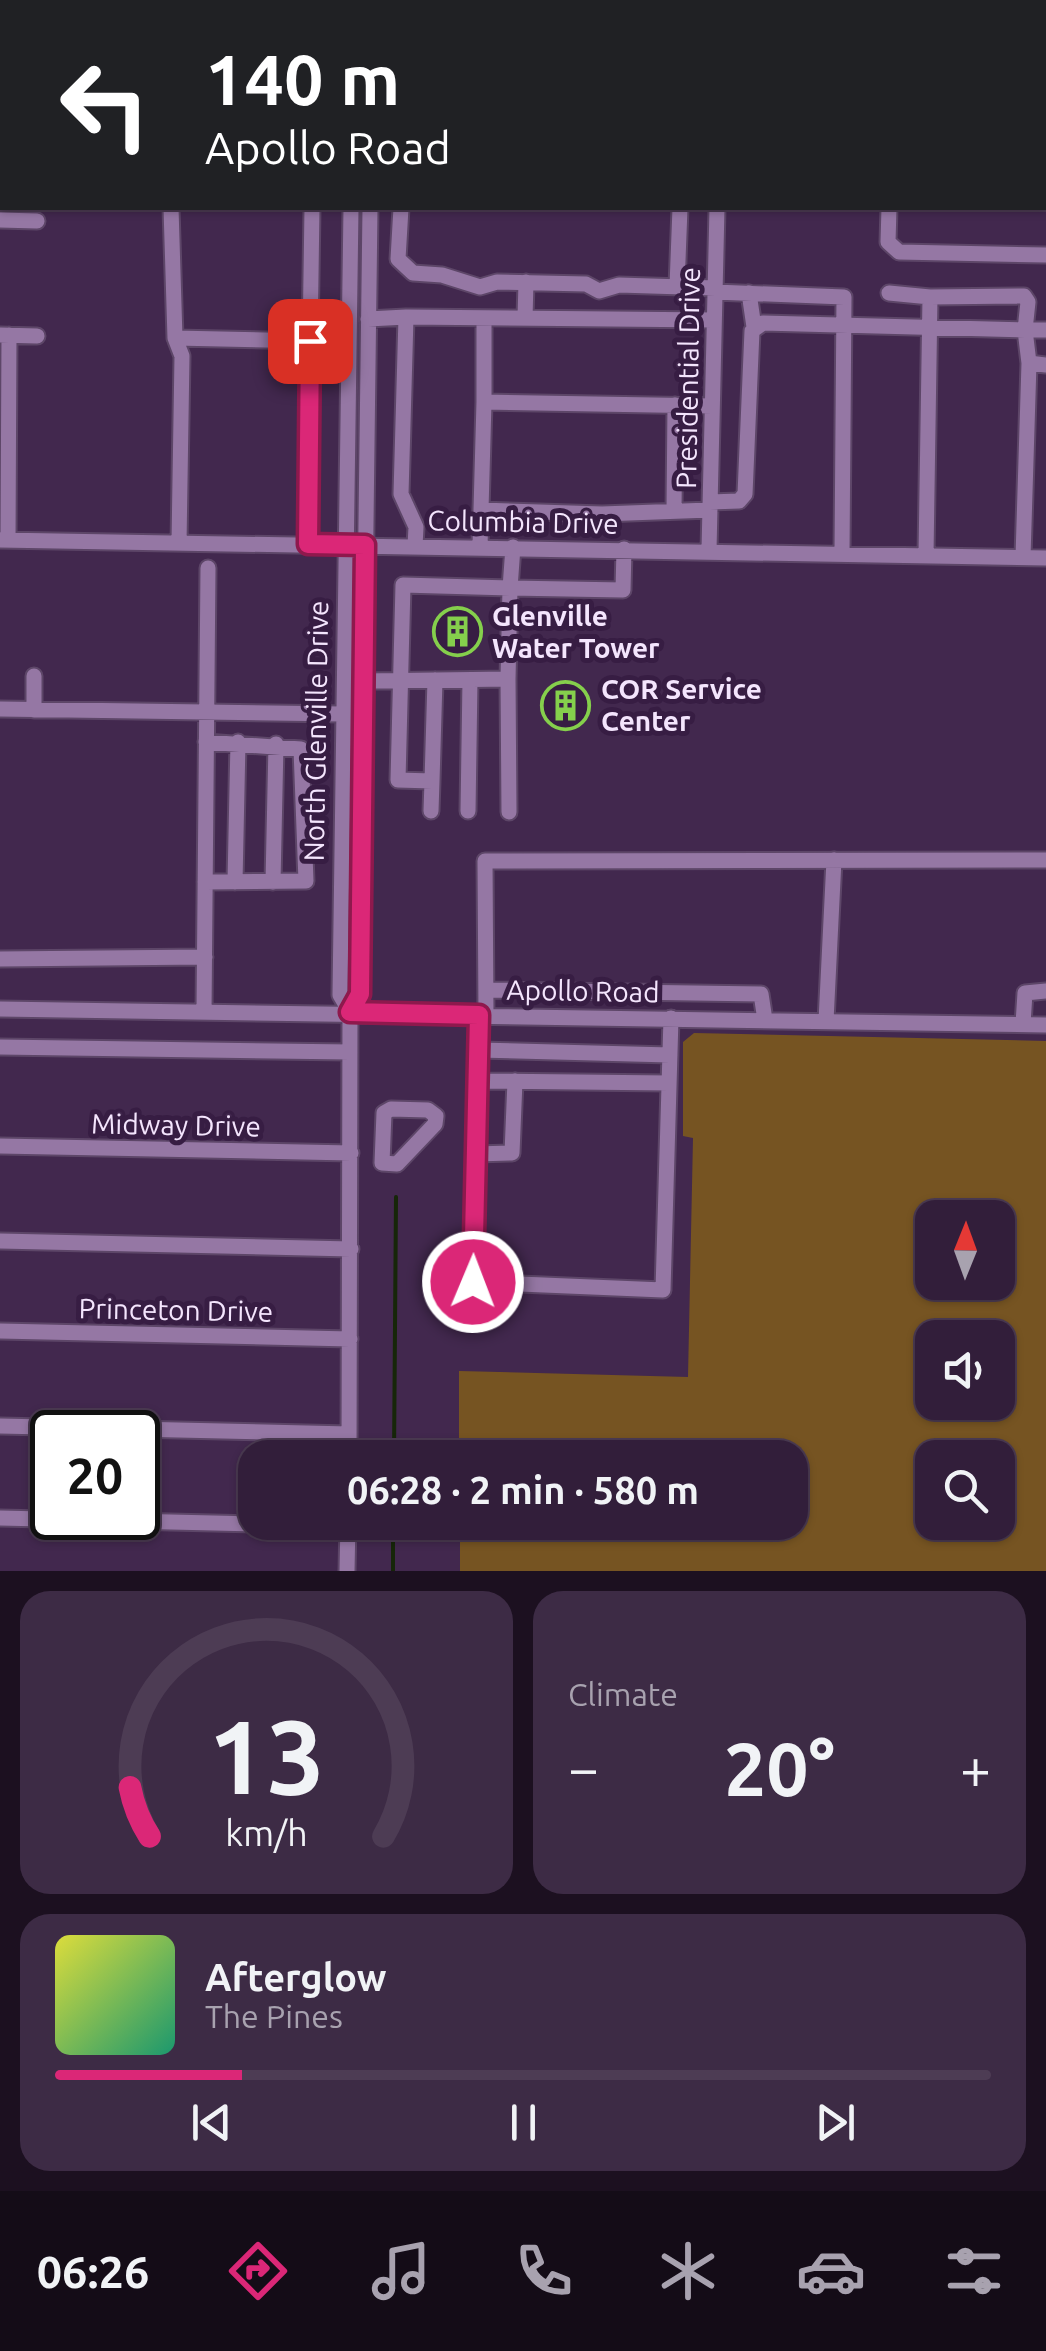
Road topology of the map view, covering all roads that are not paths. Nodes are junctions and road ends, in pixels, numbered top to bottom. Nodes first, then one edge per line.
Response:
1 (171, 210) edge
2 (312, 210) edge
3 (351, 210) edge
4 (370, 210) edge
5 (401, 210) edge
6 (680, 210) edge
7 (717, 210) edge
8 (889, 210) edge
9 (0, 220) edge
10 (37, 221) dead end
11 (1046, 255) edge
12 (400, 263) junction
13 (369, 264) junction
14 (526, 282) junction
15 (677, 286) junction
16 (715, 290) junction
17 (748, 293) junction
18 (889, 293) dead end
19 (930, 297) junction
20 (406, 316) junction
21 (484, 318) junction
22 (525, 318) junction
23 (368, 319) junction
24 (714, 320) junction
25 (844, 326) junction
26 (754, 328) junction
27 (930, 328) junction
28 (1025, 330) junction
29 (1046, 330) edge
30 (5, 335) edge
31 (37, 336) dead end
32 (175, 338) junction
33 (310, 341) junction
34 (1038, 364) edge
35 (484, 402) junction
36 (675, 405) junction
37 (712, 406) junction
38 (710, 506) junction
39 (481, 510) junction
40 (674, 511) junction
41 (4, 540) edge
42 (180, 543) junction
43 (308, 544) junction
44 (343, 545) junction
45 (365, 545) junction
46 (416, 546) junction
47 (480, 546) junction
48 (513, 547) junction
49 (624, 548) junction
50 (709, 550) junction
51 (842, 553) junction
52 (926, 555) junction
53 (1023, 558) junction
54 (1046, 558) edge
55 (208, 568) dead end
56 (510, 588) junction
57 (34, 676) dead end
58 (508, 679) junction
59 (403, 680) junction
60 (435, 680) junction
61 (470, 680) junction
62 (364, 681) junction
63 (0, 710) edge
64 (34, 710) junction
65 (207, 712) junction
66 (341, 714) junction
67 (206, 742) junction
68 (238, 742) junction
69 (276, 744) junction
70 (432, 782) junction
71 (340, 811) junction
72 (362, 811) junction
73 (431, 811) dead end
74 (468, 811) dead end
75 (509, 812) dead end
76 (834, 860) junction
77 (1046, 860) edge
78 (205, 882) junction
79 (235, 882) junction
80 (272, 882) junction
81 (0, 958) edge
82 (204, 958) junction
83 (486, 990) junction
84 (1046, 991) edge
85 (654, 992) junction
86 (0, 1009) edge
87 (204, 1011) junction
88 (350, 1012) junction
89 (482, 1015) junction
90 (652, 1018) junction
91 (671, 1018) junction
92 (765, 1020) junction
93 (826, 1021) junction
94 (1024, 1024) junction
95 (1046, 1024) edge
96 (0, 1047) edge
97 (478, 1050) junction
98 (350, 1052) junction
99 (670, 1055) junction
100 (477, 1081) junction
101 (515, 1081) junction
102 (669, 1083) junction
103 (0, 1146) edge
104 (476, 1154) junction
105 (351, 1158) junction
106 (382, 1164) dead end
107 (0, 1241) edge
108 (350, 1249) junction
109 (0, 1332) edge
110 (350, 1338) junction
111 (0, 1426) edge
112 (350, 1434) junction
113 (350, 1440) edge
114 (0, 1518) edge
115 (238, 1522) edge
116 (348, 1540) edge
117 (347, 1571) edge

1 - 32 street
2 - 33 street
3 - 44 street, North Glenville Drive
4 - 13 street, North Glenville Drive
5 - 12 street
6 - 15 street
7 - 16 street, Presidential Drive
8 - 11 street
9 - 10 street
12 - 13 street
12 - 14 street
13 - 23 street, North Glenville Drive
14 - 15 street
14 - 22 street
15 - 16 street
16 - 17 street
16 - 24 street, Presidential Drive
17 - 25 street
17 - 26 street
18 - 19 street
19 - 27 street
19 - 28 street
20 - 21 street
20 - 23 street
20 - 46 street
21 - 22 street
21 - 35 street
22 - 24 street
23 - 45 street, North Glenville Drive
24 - 37 street, Presidential Drive
25 - 26 street
25 - 27 street
25 - 51 street
26 - 38 street
27 - 28 street
27 - 52 street
28 - 29 street
28 - 34 street
30 - 31 street
30 - 41 street
32 - 33 street
32 - 42 street
33 - 43 street
34 - 53 street
35 - 36 street
35 - 39 street
36 - 37 street
36 - 40 street
37 - 38 street, Presidential Drive
38 - 40 street
38 - 50 street, Presidential Drive
39 - 40 street
39 - 47 street
41 - 42 street, Columbia Drive
42 - 43 street, Columbia Drive
43 - 44 street, Columbia Drive
44 - 45 street, Columbia Drive
44 - 66 street, North Glenville Drive
45 - 46 street, Columbia Drive
45 - 62 street, North Glenville Drive
46 - 47 street, Columbia Drive
47 - 48 street, Columbia Drive
48 - 49 street, Columbia Drive
48 - 56 street
49 - 50 street, Columbia Drive
49 - 56 street
50 - 51 street, Columbia Drive
51 - 52 street, Columbia Drive
52 - 53 street, Columbia Drive
53 - 54 street, Columbia Drive
55 - 65 street
56 - 58 street
56 - 59 street
57 - 64 street
58 - 61 street
58 - 75 street
59 - 60 street
59 - 62 street
59 - 70 street
60 - 61 street
60 - 70 street
61 - 74 street
62 - 72 street, North Glenville Drive
63 - 64 street
64 - 65 street
65 - 66 street
65 - 67 street
66 - 71 street, North Glenville Drive
67 - 68 street
67 - 78 street
68 - 69 street
68 - 79 street
69 - 80 street
69 - 80 street
70 - 73 street
71 - 72 street
71 - 88 street, North Glenville Drive
72 - 88 street, North Glenville Drive
76 - 77 street
76 - 83 street
76 - 93 street
78 - 79 street
78 - 82 street
79 - 80 street
81 - 82 street
82 - 87 street
83 - 85 street
83 - 89 street
84 - 94 street
85 - 90 street
85 - 92 street
86 - 87 street, Apollo Road
87 - 88 street, Apollo Road
88 - 89 street, Apollo Road
88 - 98 street, North Glenville Drive
89 - 90 street, Apollo Road
89 - 97 street
90 - 91 street, Apollo Road
91 - 92 street, Apollo Road
91 - 99 street
92 - 93 street, Apollo Road
93 - 94 street, Apollo Road
94 - 95 street, Apollo Road
96 - 98 street
97 - 99 street
97 - 100 street
98 - 105 street, North Glenville Drive
99 - 102 street
100 - 101 street
100 - 104 street
101 - 102 street
101 - 104 street
102 - 104 street
103 - 105 street, Midway Drive
105 - 106 street, Midway Drive
105 - 108 street, North Glenville Drive
107 - 108 street
108 - 110 street, North Glenville Drive
109 - 110 street, Princeton Drive
110 - 112 street, North Glenville Drive
111 - 112 street
112 - 113 street, North Glenville Drive
114 - 115 street
116 - 117 street

